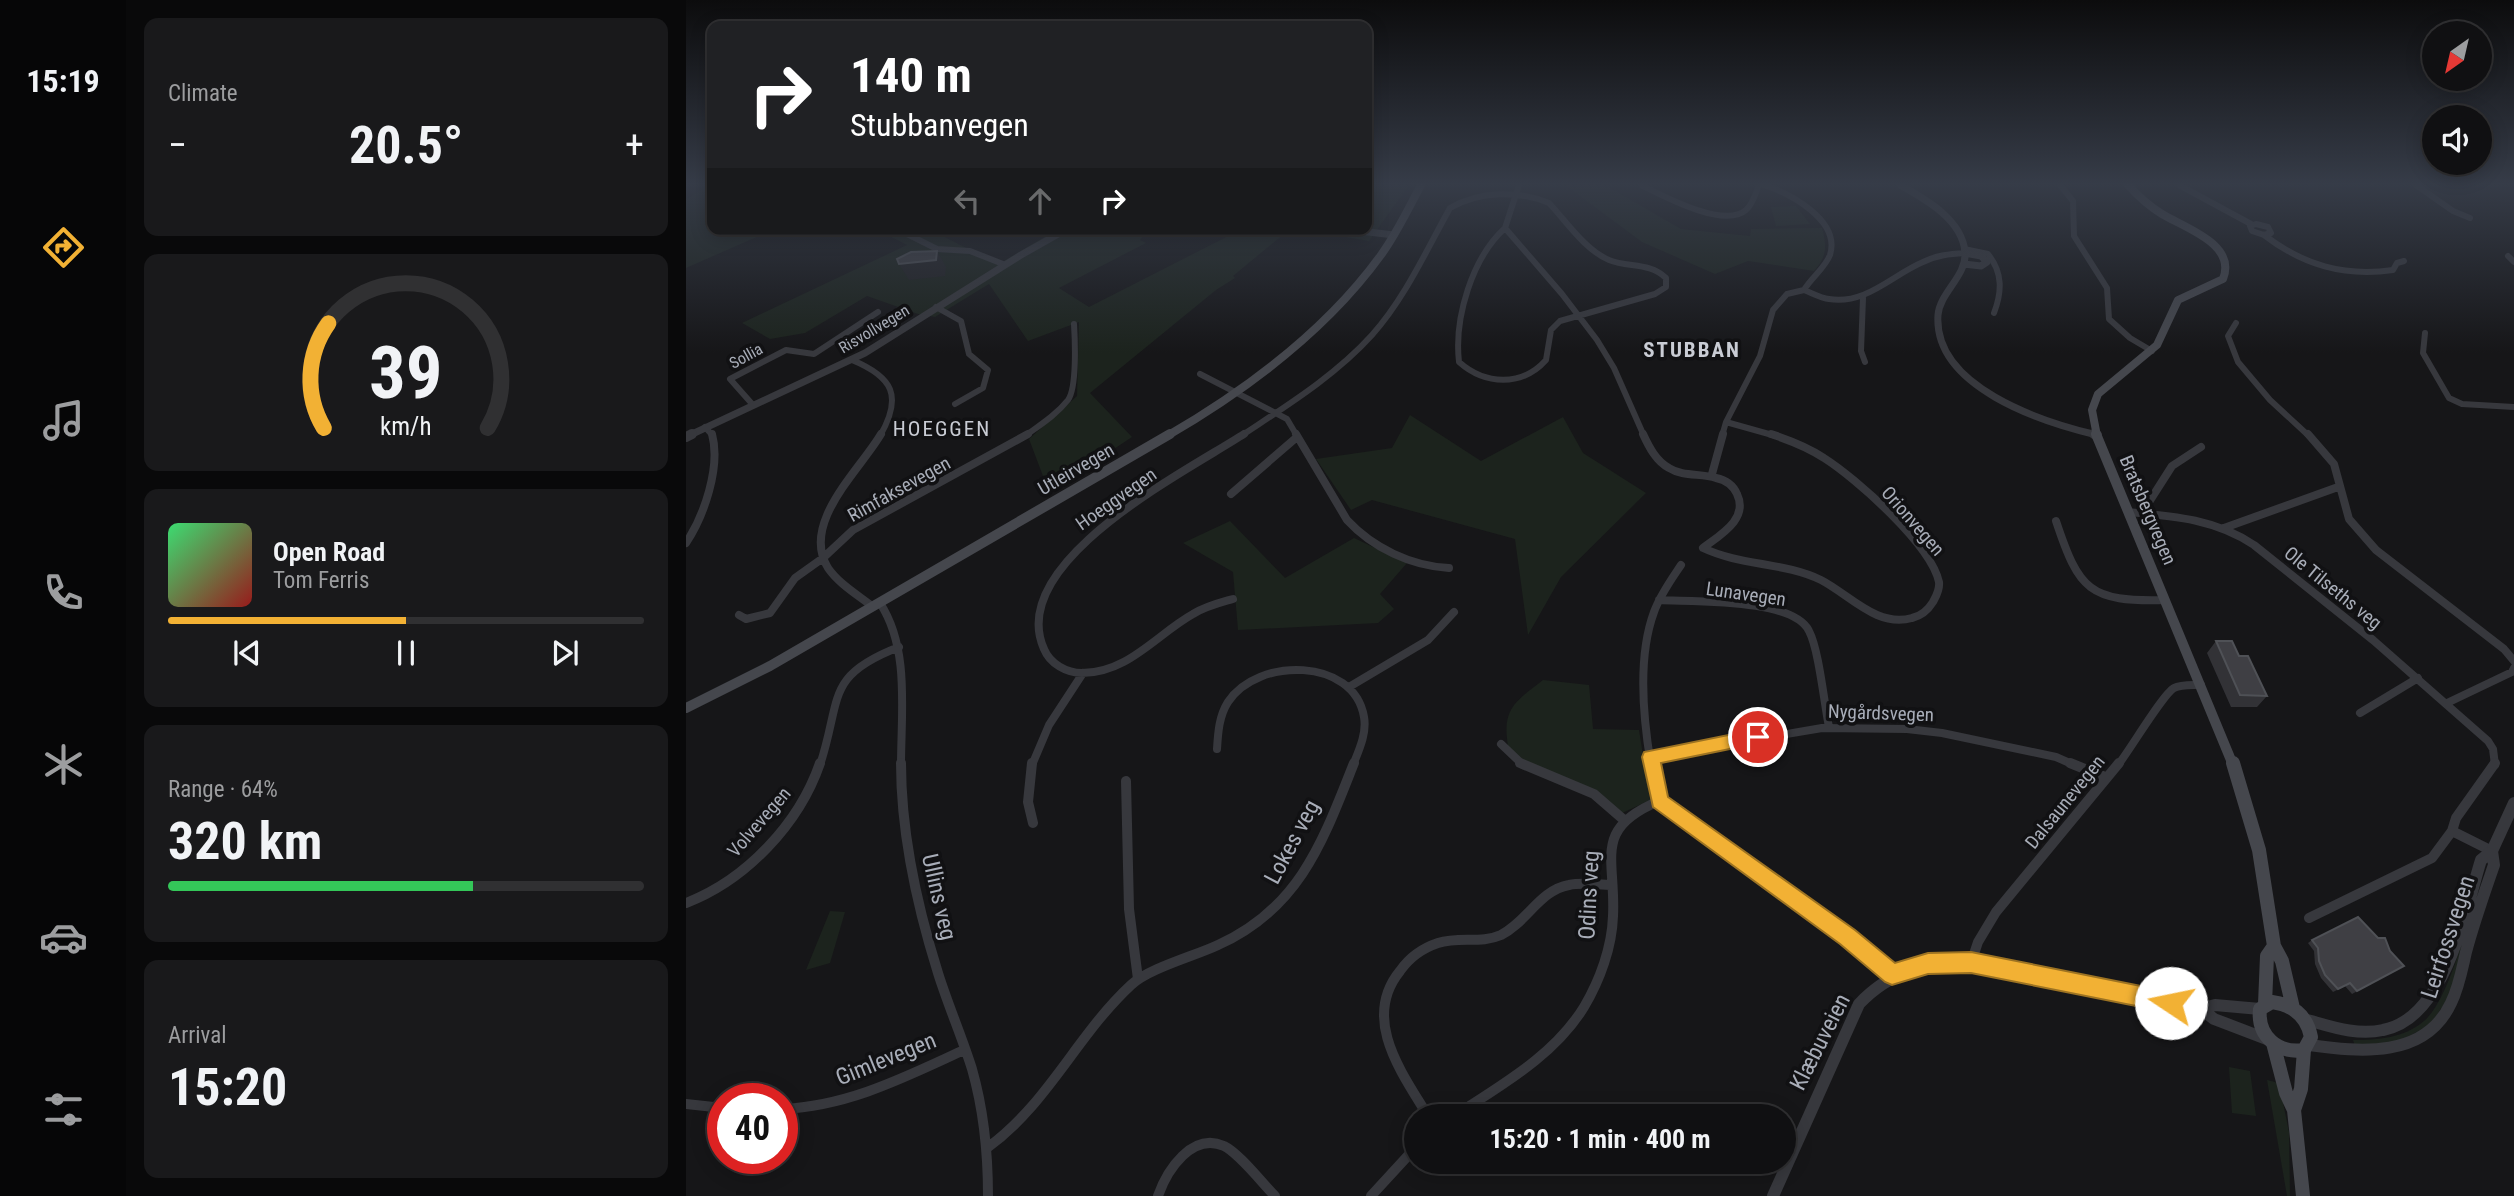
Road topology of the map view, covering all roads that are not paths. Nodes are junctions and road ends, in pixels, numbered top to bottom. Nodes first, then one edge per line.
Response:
1 (921, 241) edge
2 (1045, 241) edge
3 (1390, 241) edge
4 (1431, 241) edge
5 (1491, 241) edge
6 (1519, 241) edge
7 (1588, 241) edge
8 (1829, 241) edge
9 (1962, 241) edge
10 (2077, 241) edge
11 (2208, 241) edge
12 (2272, 241) edge
13 (1965, 251) junction
14 (2508, 256) dead end
15 (2404, 261) dead end
16 (2514, 262) edge
17 (1003, 264) junction
18 (1964, 264) junction
19 (1804, 290) junction
20 (1863, 298) junction
21 (936, 307) junction
22 (878, 312) dead end
23 (1994, 313) dead end
24 (1579, 315) junction
25 (2235, 323) dead end
26 (1074, 324) dead end
27 (2425, 333) dead end
28 (2152, 351) junction
29 (852, 360) junction
30 (1865, 362) dead end
31 (1200, 374) dead end
32 (1235, 393) junction
33 (955, 404) dead end
34 (752, 405) junction
35 (2514, 407) edge
36 (1274, 413) junction
37 (1726, 422) junction
38 (705, 427) junction
39 (2096, 435) junction
40 (686, 437) edge
41 (1297, 437) junction
42 (2201, 447) dead end
43 (1712, 474) junction
44 (2338, 487) junction
45 (1231, 494) dead end
46 (2128, 512) junction
47 (2142, 513) junction
48 (2056, 521) dead end
49 (2224, 528) junction
50 (686, 543) edge
51 (823, 558) junction
52 (1681, 565) dead end
53 (1449, 568) dead end
54 (1233, 599) dead end
55 (1659, 600) junction
56 (2165, 600) junction
57 (877, 605) junction
58 (1454, 612) dead end
59 (739, 615) dead end
60 (899, 647) junction
61 (2514, 661) edge
62 (2514, 668) edge
63 (1083, 673) junction
64 (2418, 678) junction
65 (2201, 685) junction
66 (1349, 687) junction
67 (2447, 703) junction
68 (686, 708) edge
69 (2360, 713) dead end
70 (1829, 727) junction
71 (1501, 744) dead end
72 (1217, 749) dead end
73 (1651, 757) junction
74 (2105, 777) junction
75 (1126, 781) dead end
76 (1660, 801) junction
77 (2514, 803) edge
78 (1624, 820) junction
79 (1033, 823) dead end
80 (2452, 831) junction
81 (2492, 850) junction
82 (1612, 885) junction
83 (686, 903) edge
84 (2309, 918) dead end
85 (2274, 946) junction
86 (1971, 963) junction
87 (1892, 975) junction
88 (1138, 979) junction
89 (2262, 1007) junction
90 (2202, 1009) junction
91 (2298, 1014) junction
92 (2271, 1042) junction
93 (2307, 1047) junction
94 (964, 1050) junction
95 (686, 1104) edge
96 (1421, 1104) edge
97 (1471, 1104) edge
98 (707, 1106) edge
99 (798, 1108) edge
100 (2294, 1110) junction
101 (987, 1149) junction
102 (1404, 1160) edge
103 (988, 1196) edge
104 (1157, 1196) edge
105 (1275, 1196) edge
106 (1371, 1196) edge
107 (1773, 1196) edge
108 (2303, 1196) edge

1 - 17 street
2 - 17 street, Risvollvegen
3 - 32 main road, Utleirvegen
4 - 36 street, Hoeggvegen
5 - 24 street
6 - 24 street
7 - 24 street, Hoeggvegen
8 - 19 street
9 - 13 street
10 - 28 street
11 - 28 main road, Bratsbergvegen
12 - 15 street
13 - 18 street
13 - 18 street
13 - 20 street
13 - 23 street
14 - 16 street
17 - 21 street, Risvollvegen
18 - 39 street
19 - 20 street
19 - 37 street
20 - 30 street
21 - 29 street, Risvollvegen
21 - 33 street
22 - 34 street, Sollia
24 - 43 street
25 - 44 street
26 - 51 street, Rimfaksevegen
27 - 35 street
28 - 39 main road, Bratsbergvegen
29 - 34 street, Risvollvegen
29 - 51 street
31 - 32 street
32 - 36 street
32 - 57 main road, Utleirvegen
34 - 38 street, Risvollvegen
36 - 41 street
36 - 63 street, Hoeggvegen
37 - 43 street
37 - 43 street, Orionvegen
38 - 40 street, Risvollvegen
38 - 50 street
39 - 46 main road, Bratsbergvegen
41 - 45 street
41 - 53 street
42 - 47 street
44 - 49 street
44 - 61 street
46 - 47 street, Ole Tilseths veg
46 - 56 main road, Bratsbergvegen
47 - 49 street, Ole Tilseths veg
48 - 56 street
49 - 64 street, Ole Tilseths veg
51 - 57 street, Ullins veg
51 - 59 street
52 - 55 street
54 - 63 street
55 - 70 street, Lunavegen
55 - 73 street
56 - 65 main road, Bratsbergvegen
57 - 60 street, Ullins veg
57 - 68 main road, Utleirvegen
58 - 66 street
60 - 83 street, Volvevegen
60 - 94 street, Ullins veg
62 - 67 street
63 - 79 street
64 - 67 street, Ole Tilseths veg
64 - 69 street
65 - 74 street, Dalsaunevegen
65 - 85 main road, Bratsbergvegen
66 - 72 street
66 - 88 street, Lokes veg
67 - 80 street, Ole Tilseths veg
70 - 73 street, Nygårdsvegen
70 - 74 street, Nygårdsvegen
71 - 78 street
73 - 76 street
74 - 86 street, Dalsaunevegen
75 - 88 street
76 - 78 street
76 - 87 street
77 - 81 street, Leirfossvegen
78 - 82 street, Odins veg
80 - 81 street
80 - 84 street, Leirfossvegen
81 - 91 street, Leirfossvegen
81 - 93 street, Leirfossvegen
82 - 96 street
82 - 97 street, Odins veg
85 - 89 main road, Bratsbergvegen
85 - 91 main road, Bratsbergvegen
86 - 87 street, Klæbuveien
86 - 90 street, Klæbuveien
87 - 107 street, Klæbuveien
88 - 101 street, Lokes veg
89 - 90 street, Klæbuveien
89 - 91 main road
89 - 92 main road
90 - 92 street, Klæbuveien
91 - 93 main road
92 - 93 main road
92 - 100 main road
93 - 100 main road
94 - 99 street, Gimlevegen
94 - 101 street, Ullins veg
95 - 98 street
100 - 108 main road
101 - 103 street, Ullins veg
102 - 106 street
104 - 105 street

